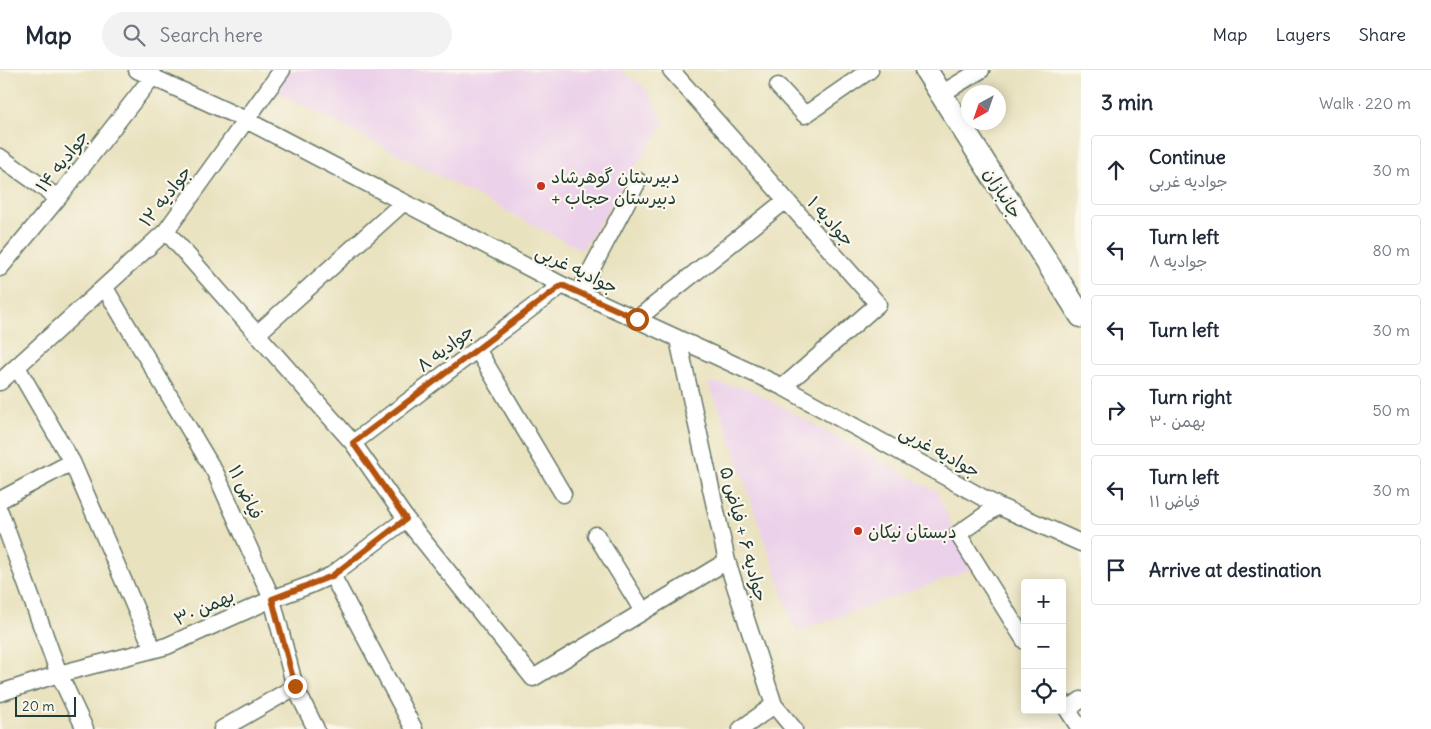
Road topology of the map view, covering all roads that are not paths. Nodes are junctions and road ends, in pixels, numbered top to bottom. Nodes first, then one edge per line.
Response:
1 (137, 70) edge
2 (282, 70) edge
3 (671, 70) edge
4 (870, 70) edge
5 (926, 70) edge
6 (981, 70) edge
7 (153, 76) junction
8 (778, 86) dead end
9 (941, 94) junction
10 (246, 120) junction
11 (0, 157) edge
12 (638, 181) dead end
13 (58, 198) junction
14 (786, 200) junction
15 (404, 202) junction
16 (166, 231) junction
17 (0, 268) edge
18 (562, 285) junction
19 (104, 288) junction
20 (580, 293) junction
21 (1081, 316) edge
22 (637, 319) junction
23 (257, 334) junction
24 (678, 339) junction
25 (477, 349) junction
26 (17, 366) junction
27 (0, 382) edge
28 (783, 387) junction
29 (353, 443) junction
30 (72, 462) junction
31 (563, 494) dead end
32 (0, 500) edge
33 (998, 506) junction
34 (0, 512) edge
35 (406, 519) junction
36 (596, 535) dead end
37 (1081, 543) edge
38 (727, 561) junction
39 (332, 576) junction
40 (272, 599) junction
41 (643, 611) junction
42 (1021, 634) edge
43 (153, 649) junction
44 (59, 674) junction
45 (295, 686) junction
46 (0, 693) edge
47 (1070, 703) edge
48 (774, 706) junction
49 (85, 729) edge
50 (222, 729) edge
51 (316, 729) edge
52 (414, 729) edge
53 (741, 729) edge
54 (794, 729) edge
55 (1080, 729) edge

1 - 7 street, جوادیه غربی
2 - 10 street, جوادیه ۱۲
3 - 14 street, جوادیه ۱
4 - 8 street
5 - 9 main road, جانبازان
6 - 9 street
7 - 10 street, جوادیه غربی
7 - 13 street, جوادیه ۱۴
9 - 21 main road, جانبازان
10 - 15 street, جوادیه غربی
10 - 16 street, جوادیه ۱۲
11 - 13 street
12 - 20 street
13 - 17 street, جوادیه ۱۴
14 - 22 street
14 - 28 street, جوادیه ۱
15 - 18 street, جوادیه غربی
15 - 23 street
16 - 19 street, جوادیه ۱۲
16 - 23 street
18 - 20 street, جوادیه غربی
18 - 25 street, جوادیه ۸
19 - 26 street, جوادیه ۱۲
19 - 40 street, فیاض ۱۱
20 - 22 street, جوادیه غربی
22 - 24 street, جوادیه غربی
23 - 29 street
24 - 28 street, جوادیه غربی
24 - 38 street, جوادیه ۶ + فیاض ۵
25 - 29 street, جوادیه ۸
25 - 31 street
26 - 27 street, جوادیه ۱۲
26 - 30 street
28 - 33 street, جوادیه غربی
29 - 35 street
30 - 32 street
30 - 43 street
33 - 37 street, جوادیه غربی
33 - 42 street
34 - 44 street
35 - 39 street, بهمن ۳۰
35 - 41 street
36 - 41 street
38 - 41 street
38 - 48 street, جوادیه ۶ + فیاض ۵
39 - 40 street, بهمن ۳۰
39 - 52 street
40 - 43 street, بهمن ۳۰
40 - 45 street, فیاض ۱۱
43 - 44 street, بهمن ۳۰
44 - 46 street, بهمن ۳۰
44 - 49 street
45 - 50 street
45 - 51 street, فیاض ۱۱
47 - 55 street
48 - 53 street
48 - 54 street, جوادیه ۶ + فیاض ۵

